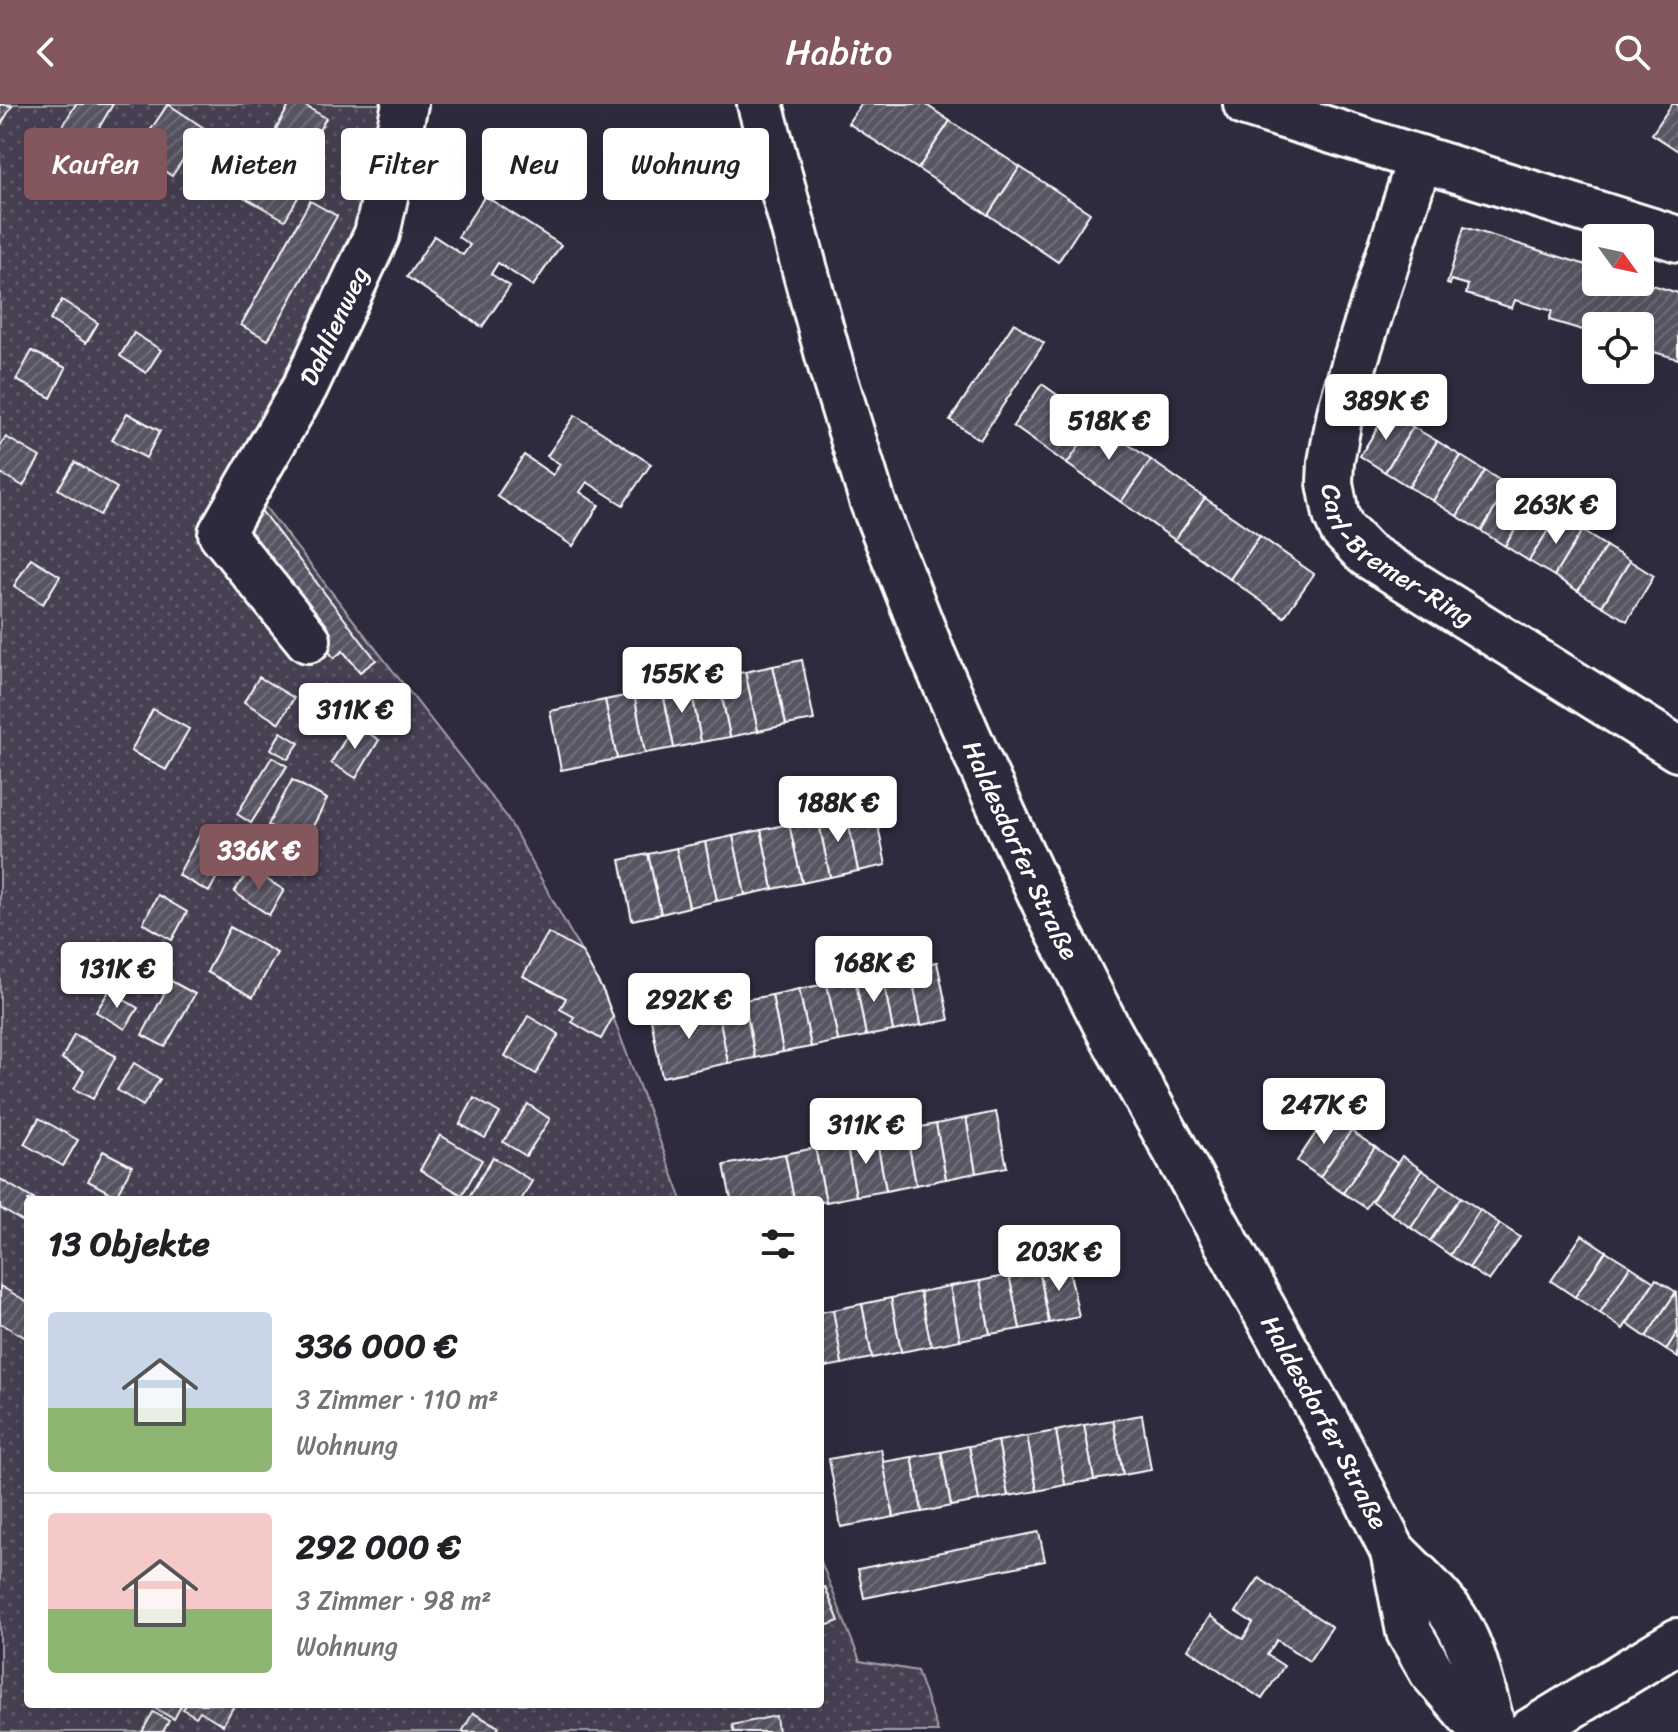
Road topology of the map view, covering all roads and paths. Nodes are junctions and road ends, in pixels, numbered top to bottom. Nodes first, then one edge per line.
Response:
1 (405, 104) edge
2 (760, 104) edge
3 (1246, 104) edge
4 (1420, 158) junction
5 (1678, 239) edge
6 (308, 640) dead end
7 (1678, 749) edge
8 (1393, 1551) junction
9 (1678, 1641) edge
10 (1484, 1732) edge
11 (1494, 1732) edge
12 (1529, 1732) edge

1 - 6 street, Dahlienweg
2 - 8 street, Haldesdorfer Straße
3 - 4 street
4 - 5 street
4 - 7 street, Carl-Bremer-Ring
8 - 10 street, Haldesdorfer Straße
8 - 11 street, Haldesdorfer Straße
9 - 12 street

